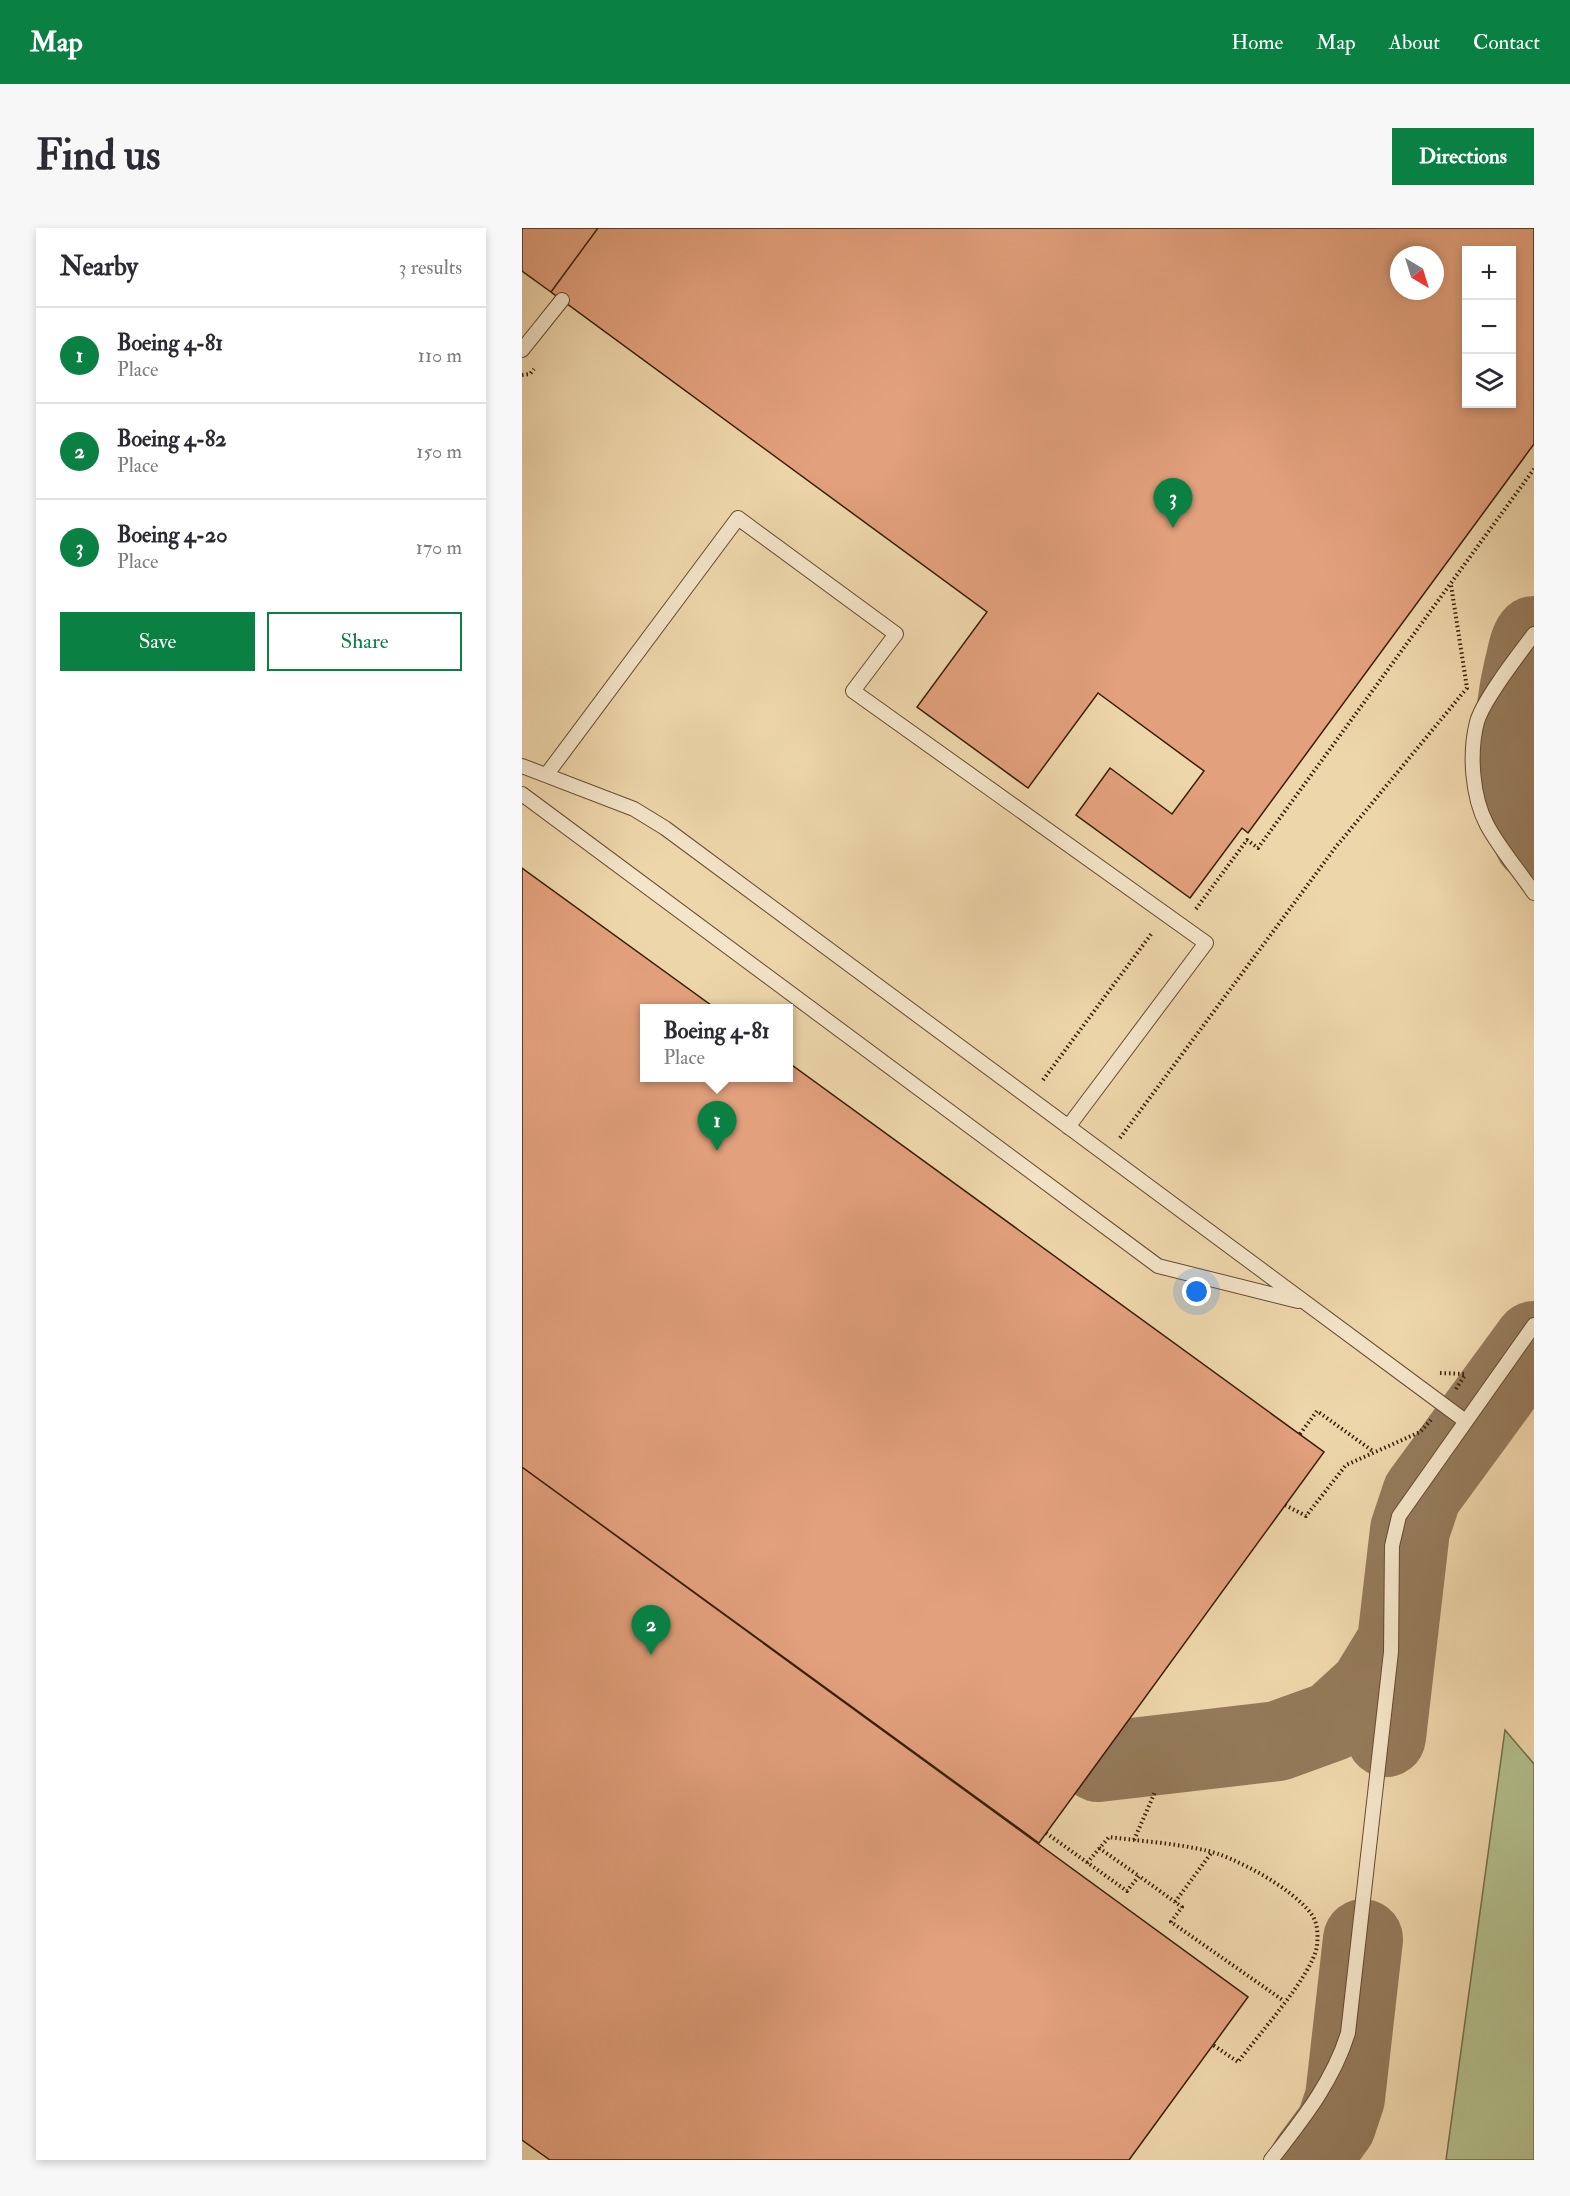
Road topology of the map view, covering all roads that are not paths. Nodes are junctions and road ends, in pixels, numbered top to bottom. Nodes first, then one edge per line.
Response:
1 (562, 300) dead end
2 (522, 350) edge
3 (1534, 634) edge
4 (522, 766) edge
5 (547, 774) junction
6 (522, 794) edge
7 (1534, 893) edge
8 (1068, 1127) junction
9 (1306, 1303) junction
10 (1534, 1325) edge
11 (1464, 1420) junction
12 (1271, 2160) edge

1 - 2 lane
3 - 7 lane
4 - 5 lane
5 - 8 lane
5 - 8 lane
6 - 9 lane
8 - 9 lane
9 - 11 lane
10 - 11 lane
11 - 12 lane

